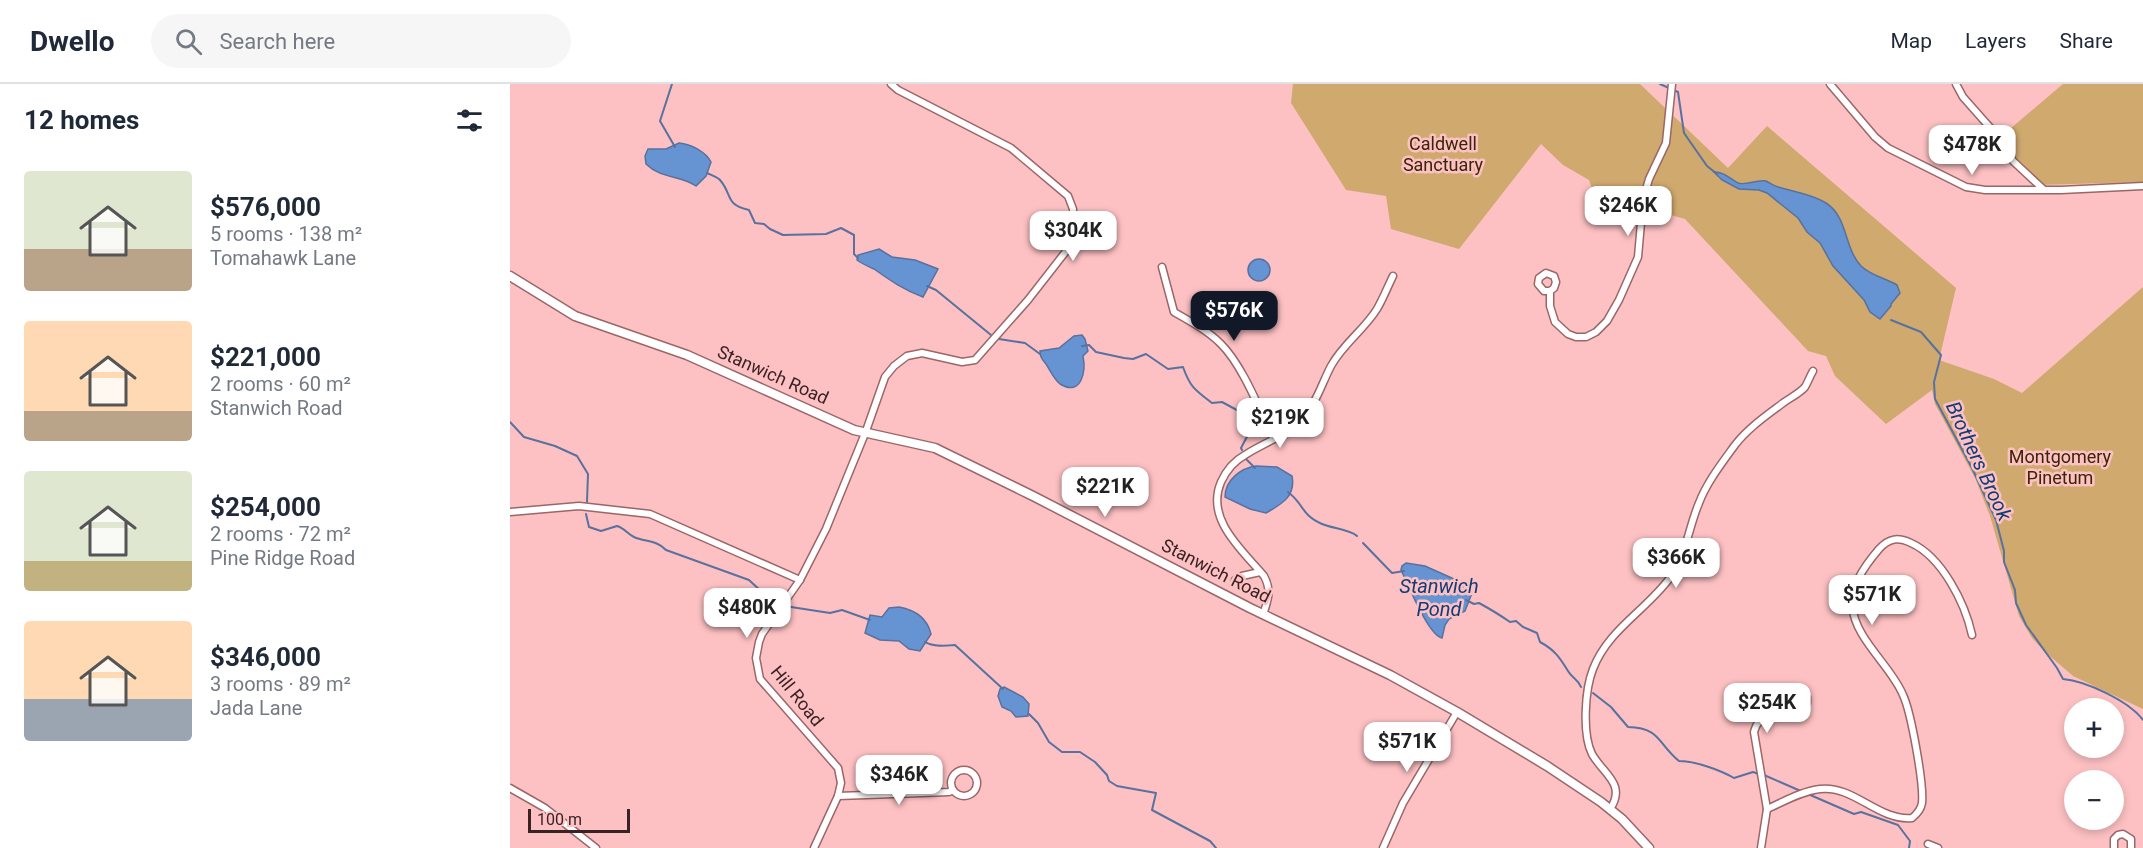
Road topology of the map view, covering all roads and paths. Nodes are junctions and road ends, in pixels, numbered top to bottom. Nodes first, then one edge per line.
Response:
1 (891, 84) edge
2 (1672, 84) edge
3 (1830, 84) edge
4 (1956, 84) edge
5 (2143, 186) edge
6 (2043, 189) junction
7 (1162, 267) dead end
8 (510, 276) edge
9 (1393, 276) dead end
10 (1550, 291) dead end
11 (1813, 370) dead end
12 (866, 431) junction
13 (1274, 439) junction
14 (510, 512) edge
15 (1260, 572) junction
16 (800, 580) junction
17 (1235, 580) dead end
18 (1263, 615) junction
19 (1972, 635) dead end
20 (1791, 707) dead end
21 (1457, 712) junction
22 (510, 788) edge
23 (954, 790) junction
24 (838, 796) junction
25 (1610, 808) junction
26 (1767, 809) junction
27 (1928, 844) dead end
28 (596, 848) edge
29 (814, 848) edge
30 (1383, 848) edge
31 (1649, 848) edge
32 (1761, 848) edge
33 (1938, 848) edge
34 (2114, 848) edge
35 (2130, 848) edge

1 - 12 street, Hill Road
2 - 10 street
3 - 6 street
4 - 6 street
5 - 6 street
7 - 13 street
8 - 12 street, Stanwich Road
9 - 13 street
11 - 25 street
12 - 16 street, Hill Road
12 - 18 street, Stanwich Road
13 - 15 street
14 - 16 street
15 - 17 street
15 - 18 street
16 - 24 street, Hill Road
18 - 21 street, Stanwich Road
19 - 26 street
20 - 26 street
21 - 25 street, Stanwich Road
21 - 30 street
22 - 28 street
23 - 23 street
23 - 24 street
24 - 29 street, Hill Road
25 - 31 street, Stanwich Road
26 - 32 street
27 - 33 street
34 - 35 street

